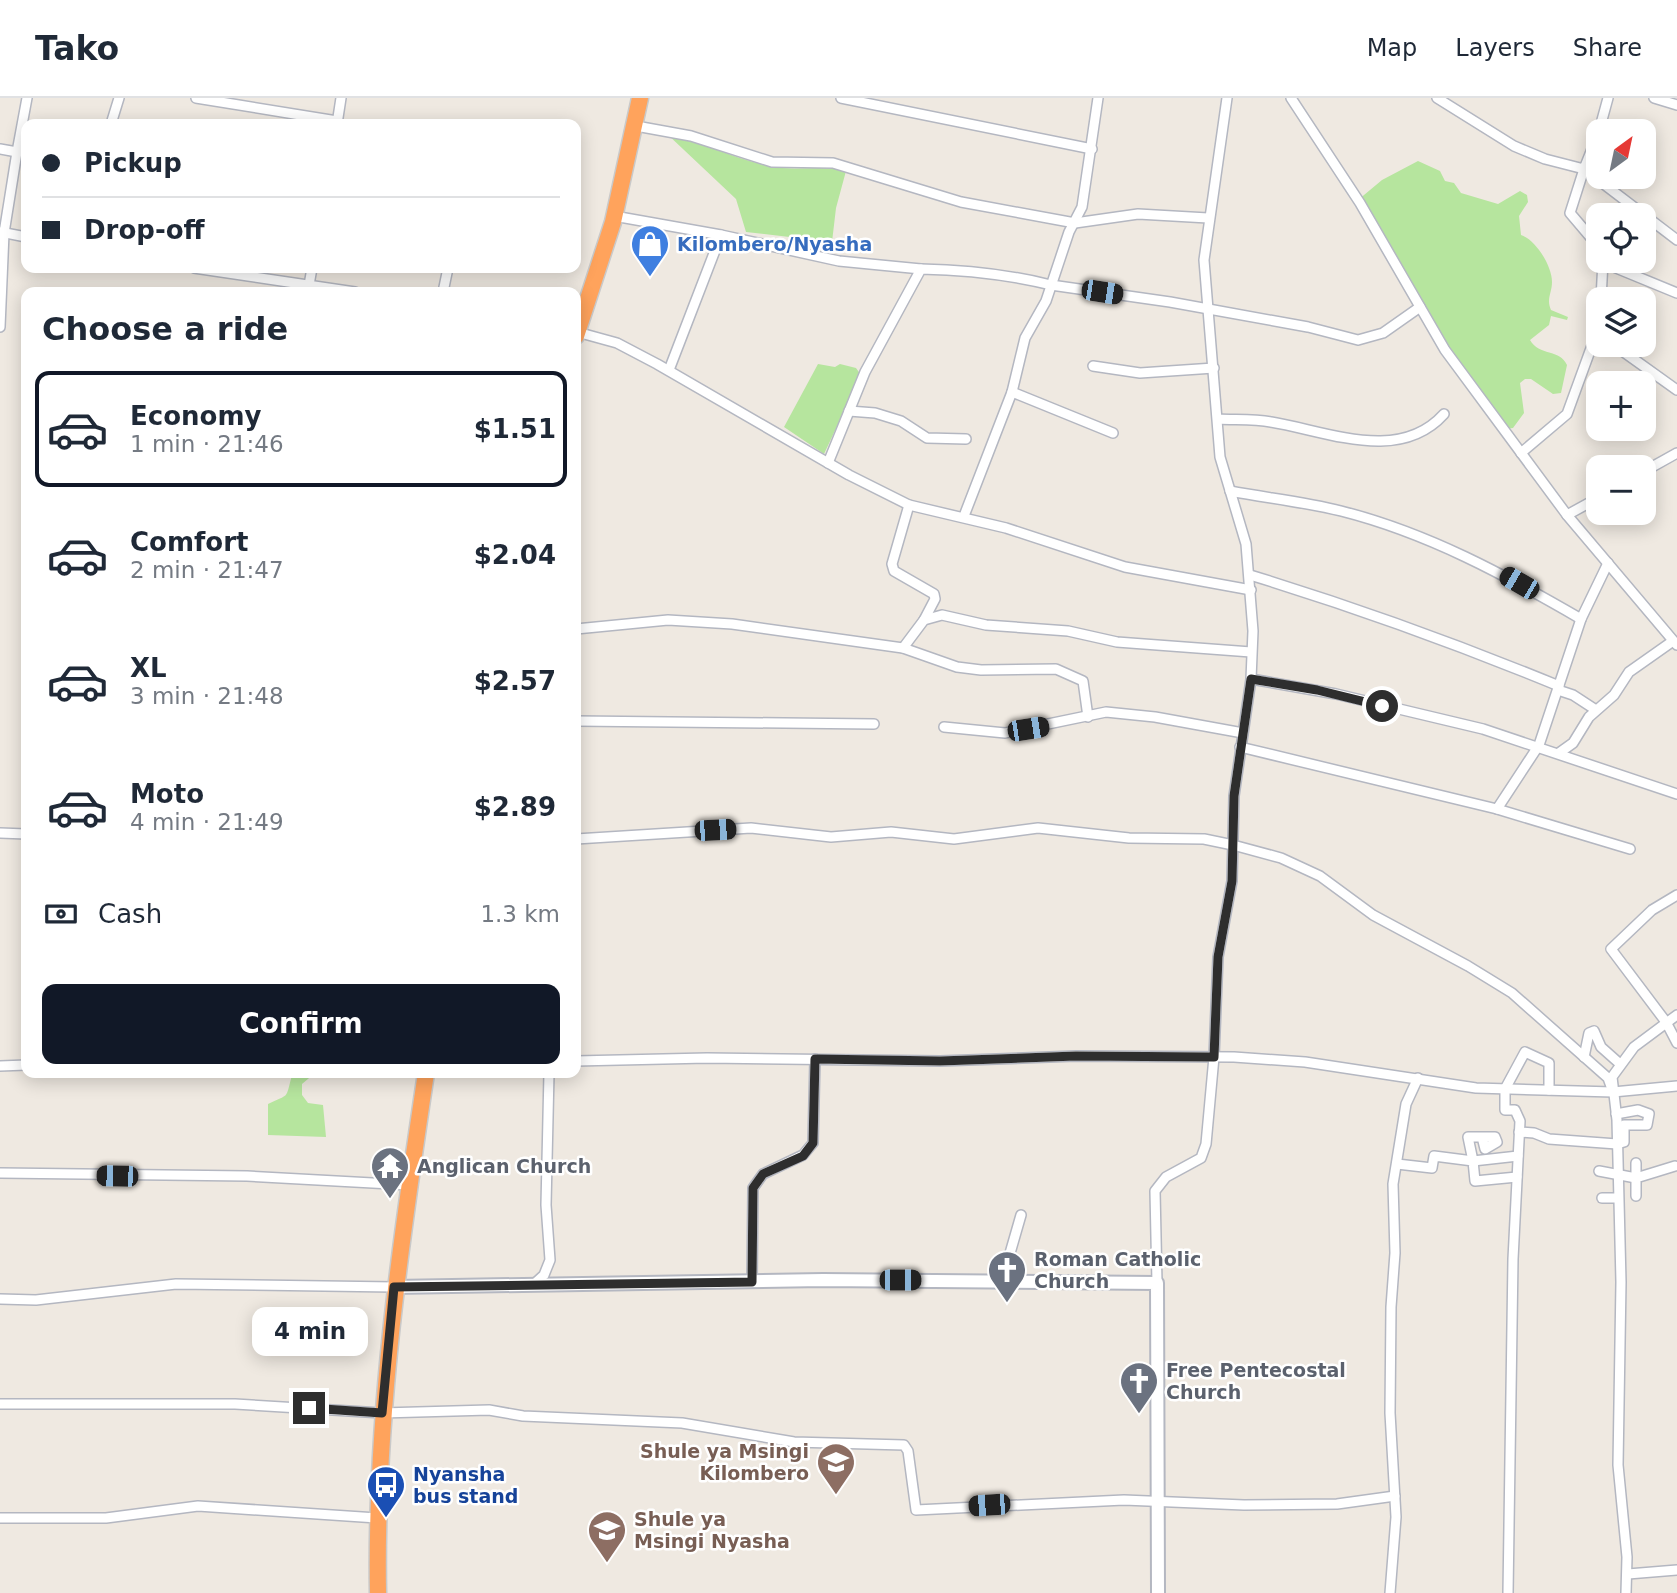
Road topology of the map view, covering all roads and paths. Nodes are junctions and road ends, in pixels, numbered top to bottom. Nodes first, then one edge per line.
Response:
1 (27, 98) edge
2 (119, 98) edge
3 (196, 98) edge
4 (341, 98) edge
5 (640, 98) edge
6 (841, 98) edge
7 (1098, 98) edge
8 (1227, 98) edge
9 (1291, 98) edge
10 (1437, 98) edge
11 (1608, 98) edge
12 (1654, 98) edge
13 (1677, 105) edge
14 (23, 119) edge
15 (113, 119) edge
16 (314, 119) edge
17 (338, 119) edge
18 (1602, 119) edge
19 (636, 127) junction
20 (21, 130) edge
21 (0, 149) edge
22 (1092, 149) junction
23 (17, 152) junction
24 (1586, 164) edge
25 (1584, 169) junction
26 (614, 216) junction
27 (1208, 218) junction
28 (1075, 223) junction
29 (2, 232) edge
30 (1586, 232) edge
31 (721, 235) junction
32 (21, 236) edge
33 (1677, 240) edge
34 (921, 269) junction
35 (228, 273) edge
36 (311, 273) edge
37 (1629, 273) edge
38 (309, 285) junction
39 (1051, 285) junction
40 (314, 287) edge
41 (322, 287) edge
42 (1677, 293) edge
43 (1420, 307) junction
44 (1211, 311) junction
45 (581, 318) edge
46 (0, 327) edge
47 (581, 335) edge
48 (1588, 357) edge
49 (1631, 357) edge
50 (1093, 366) dead end
51 (1214, 368) junction
52 (669, 370) junction
53 (1677, 390) edge
54 (1012, 392) junction
55 (849, 411) junction
56 (1444, 414) dead end
57 (1217, 419) junction
58 (1113, 433) dead end
59 (966, 439) dead end
60 (1521, 453) junction
61 (1677, 453) edge
62 (828, 463) junction
63 (1656, 465) edge
64 (1230, 491) junction
65 (1586, 504) edge
66 (909, 505) junction
67 (1567, 514) junction
68 (964, 516) junction
69 (1608, 564) junction
70 (1250, 575) junction
71 (1251, 590) junction
72 (1581, 619) junction
73 (924, 620) junction
74 (581, 629) edge
75 (1675, 643) edge
76 (903, 648) junction
77 (1251, 652) junction
78 (1251, 679) junction
79 (1558, 688) junction
80 (1595, 710) junction
81 (1088, 717) junction
82 (581, 721) edge
83 (874, 724) dead end
84 (944, 727) dead end
85 (1243, 733) junction
86 (1539, 746) junction
87 (1240, 747) junction
88 (1559, 752) junction
89 (1677, 794) edge
90 (1497, 809) junction
91 (0, 833) edge
92 (21, 834) edge
93 (581, 839) edge
94 (1233, 845) junction
95 (1630, 849) dead end
96 (1677, 895) edge
97 (1677, 1016) edge
98 (1666, 1022) junction
99 (1677, 1043) edge
100 (1214, 1057) junction
101 (1584, 1058) junction
102 (815, 1059) junction
103 (581, 1061) edge
104 (1619, 1063) junction
105 (21, 1065) edge
106 (0, 1066) edge
107 (425, 1078) edge
108 (549, 1078) edge
109 (1418, 1078) junction
110 (1677, 1086) edge
111 (1505, 1089) junction
112 (1549, 1090) junction
113 (1613, 1092) junction
114 (1616, 1114) junction
115 (1519, 1132) junction
116 (1482, 1137) dead end
117 (1617, 1143) junction
118 (1518, 1156) junction
119 (1473, 1161) junction
120 (1636, 1163) dead end
121 (1397, 1164) junction
122 (1675, 1166) dead end
123 (1599, 1171) dead end
124 (0, 1173) edge
125 (1617, 1173) junction
126 (1517, 1177) junction
127 (1636, 1178) junction
128 (409, 1185) junction
129 (1636, 1196) dead end
130 (1601, 1198) dead end
131 (1617, 1198) junction
132 (1021, 1215) dead end
133 (1002, 1281) junction
134 (752, 1282) junction
135 (1157, 1283) junction
136 (533, 1285) junction
137 (394, 1287) junction
138 (0, 1299) edge
139 (0, 1404) edge
140 (382, 1413) junction
141 (1395, 1496) junction
142 (1159, 1500) junction
143 (0, 1518) edge
144 (377, 1518) junction
145 (1677, 1570) edge
146 (1628, 1574) junction
147 (378, 1593) edge
148 (1158, 1593) edge
149 (1390, 1593) edge
150 (1508, 1593) edge
151 (1626, 1593) edge

1 - 14 street
2 - 15 street
3 - 16 street
4 - 17 street
5 - 19 highway
6 - 22 street
7 - 22 street
8 - 27 street
9 - 43 street
10 - 25 street
11 - 18 street
12 - 13 street
19 - 26 highway
19 - 28 street
20 - 23 street
21 - 23 street
22 - 28 street
23 - 29 street
24 - 25 street
25 - 30 street
25 - 33 street
26 - 31 street
26 - 45 highway
27 - 28 street
27 - 44 street
28 - 39 street
29 - 32 street
29 - 46 street
31 - 34 street
31 - 52 street
34 - 39 street
34 - 55 street
35 - 38 street
36 - 38 street
37 - 42 street
38 - 40 street
38 - 41 street
39 - 44 street
39 - 54 street
43 - 44 street
43 - 60 street
44 - 51 street
47 - 52 street
48 - 60 street
49 - 53 street
50 - 51 street
51 - 57 street
52 - 62 street
54 - 58 street
54 - 68 street
55 - 59 street
55 - 62 street
56 - 57 street
57 - 64 street
60 - 67 street
61 - 63 street
62 - 66 street
64 - 70 street
64 - 72 street
65 - 67 street
66 - 68 street
66 - 73 street
67 - 69 street
68 - 71 street
69 - 72 street
69 - 75 street
70 - 71 street
70 - 79 street
71 - 77 street
72 - 79 street
73 - 76 street
73 - 77 street
74 - 76 street
75 - 80 street
76 - 81 street
77 - 78 street
78 - 85 street
78 - 86 street
79 - 80 street
79 - 86 street
80 - 88 street
81 - 84 street
81 - 85 street
82 - 83 street
85 - 87 street
86 - 88 street
86 - 90 street
87 - 90 street
87 - 94 street
88 - 89 street
90 - 95 street
91 - 92 street
93 - 94 street
94 - 100 street
94 - 101 street
96 - 98 street
97 - 98 street
98 - 99 street
98 - 104 street
100 - 102 street
100 - 109 street
100 - 135 street
101 - 104 street
101 - 113 street
102 - 103 street
102 - 134 street
104 - 113 street
105 - 106 street
107 - 128 highway
108 - 136 street
109 - 111 street
109 - 121 street
110 - 113 street
111 - 112 street
111 - 112 street
111 - 115 street
112 - 113 street
113 - 114 street
114 - 117 street
114 - 117 street
115 - 117 street
115 - 118 street
116 - 119 street
117 - 125 street
118 - 119 street
118 - 126 street
119 - 121 street
119 - 126 street
120 - 127 street
121 - 141 street
122 - 127 street
123 - 125 street
124 - 128 street
125 - 127 street
125 - 131 street
126 - 150 street
127 - 129 street
128 - 137 highway
130 - 131 street
131 - 146 street
132 - 133 street
133 - 134 street
133 - 135 street
134 - 136 street
135 - 142 street
136 - 137 street
137 - 138 street
137 - 140 highway
139 - 140 street
140 - 142 street
140 - 144 highway
141 - 142 street
141 - 149 street
142 - 148 street
143 - 144 street
144 - 147 highway
145 - 146 street
146 - 151 street

